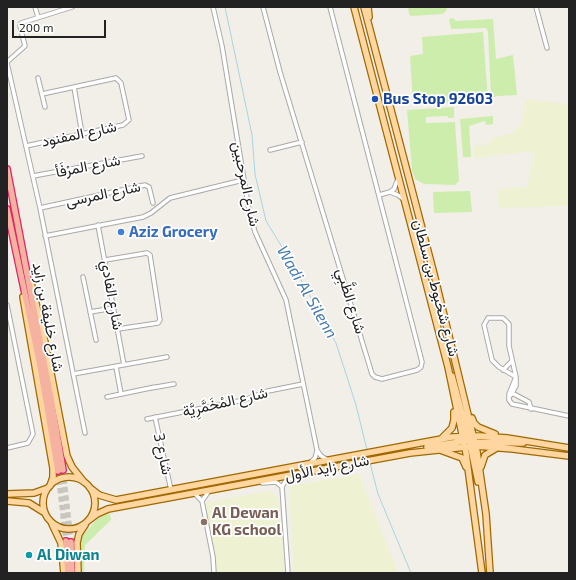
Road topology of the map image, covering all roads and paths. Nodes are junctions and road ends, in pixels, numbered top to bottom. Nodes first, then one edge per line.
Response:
1 (34, 7) edge
2 (72, 7) edge
3 (213, 7) edge
4 (263, 7) edge
5 (330, 7) edge
6 (354, 7) edge
7 (360, 7) edge
8 (364, 7) edge
9 (368, 7) edge
10 (536, 7) edge
11 (366, 16) junction
12 (38, 17) junction
13 (368, 25) junction
14 (547, 48) dead end
15 (7, 63) edge
16 (38, 78) dead end
17 (74, 86) junction
18 (42, 94) junction
19 (45, 107) dead end
20 (82, 134) junction
21 (302, 142) junction
22 (26, 146) junction
23 (270, 150) dead end
24 (142, 156) dead end
25 (7, 169) edge
26 (33, 176) junction
27 (398, 178) junction
28 (243, 180) junction
29 (390, 192) junction
30 (379, 195) junction
31 (404, 200) junction
32 (153, 203) dead end
33 (40, 208) junction
34 (7, 209) edge
35 (98, 225) junction
36 (45, 236) junction
37 (105, 260) junction
38 (28, 275) junction
39 (83, 276) dead end
40 (21, 277) junction
41 (7, 306) edge
42 (114, 308) junction
43 (90, 312) junction
44 (118, 329) junction
45 (96, 340) dead end
46 (167, 358) dead end
47 (512, 361) junction
48 (124, 365) junction
49 (116, 367) junction
50 (448, 367) junction
51 (504, 370) junction
52 (73, 374) junction
53 (516, 377) junction
54 (174, 384) dead end
55 (303, 384) junction
56 (512, 393) junction
57 (121, 394) junction
58 (508, 396) junction
59 (107, 397) dead end
60 (465, 400) junction
61 (530, 409) junction
62 (569, 416) edge
63 (155, 417) junction
64 (146, 419) dead end
65 (85, 433) dead end
66 (507, 438) junction
67 (441, 439) junction
68 (469, 441) junction
69 (529, 441) junction
70 (7, 448) edge
71 (499, 448) junction
72 (569, 448) edge
73 (436, 449) junction
74 (317, 450) junction
75 (410, 452) junction
76 (569, 456) edge
77 (329, 460) junction
78 (308, 464) junction
79 (303, 472) junction
80 (480, 474) junction
81 (470, 477) junction
82 (84, 482) junction
83 (251, 482) junction
84 (49, 487) junction
85 (282, 487) junction
86 (90, 488) junction
87 (171, 490) junction
88 (213, 490) junction
89 (194, 493) junction
90 (7, 494) edge
91 (7, 501) edge
92 (202, 501) junction
93 (45, 513) junction
94 (486, 514) junction
95 (88, 521) junction
96 (51, 522) junction
97 (64, 573) edge
98 (68, 573) edge
99 (72, 573) edge
100 (78, 573) edge
101 (214, 573) edge
102 (288, 573) edge
103 (482, 573) edge
104 (490, 573) edge

1 - 12 street
2 - 12 street
3 - 28 street, شارع المرحبين
4 - 21 street, شارع الظَّبِي
5 - 30 street, شارع الظَّبِي
6 - 27 main road, شارع شخبوط بن سلطان
7 - 11 main road
8 - 11 main road, شارع شخبوط بن سلطان
9 - 13 main road
10 - 14 street
11 - 13 main road, شارع شخبوط بن سلطان
12 - 15 street
13 - 60 main road, شارع شخبوط بن سلطان
15 - 22 street
16 - 18 street
17 - 18 street, شارع المفنود
17 - 20 street
17 - 20 street, شارع المفنود
18 - 19 street
20 - 22 street, شارع المفنود
21 - 23 street
21 - 30 street, شارع الظَّبِي
22 - 26 street
24 - 26 street, شارع المرْفَأ
25 - 38 highway, شارع خليفة بن زايد
26 - 33 street
27 - 29 street
27 - 31 main road, شارع شخبوط بن سلطان
28 - 35 street
28 - 55 street, شارع المرحبين
29 - 30 street
29 - 31 street
31 - 50 main road, شارع شخبوط بن سلطان
32 - 33 street, شارع المرسى
33 - 36 street
34 - 40 highway, شارع خليفة بن زايد
35 - 36 street
35 - 37 street, شارع الفادي
36 - 52 street
37 - 42 street, شارع الفادي
37 - 44 street
38 - 40 highway, شارع خليفة بن زايد
38 - 82 main road
39 - 43 street
40 - 84 main road
41 - 70 street
42 - 43 street
42 - 44 street, شارع الفادي
43 - 45 street
44 - 48 street, شارع الفادي
46 - 48 street
47 - 51 street
47 - 51 street
47 - 53 street
48 - 49 street
49 - 52 street
49 - 57 street
50 - 67 main road
50 - 68 main road, شارع شخبوط بن سلطان
51 - 53 street
52 - 65 street
53 - 56 street
53 - 58 street
54 - 57 street
55 - 63 street, شارع المْخَمَّرِيَّة
55 - 74 street, شارع المرحبين
56 - 58 street
56 - 61 street
57 - 59 street
58 - 61 street
60 - 66 main road
60 - 68 main road, شارع شخبوط بن سلطان
61 - 62 street
63 - 64 street, شارع المْخَمَّرِيَّة
63 - 87 street, شارع 3
66 - 68 main road, شارع زايد الأول
66 - 69 main road, شارع زايد الأول
67 - 68 main road, شارع زايد الأول
67 - 77 main road, شارع زايد الأول
68 - 69 main road
68 - 71 main road, شارع زايد الأول
68 - 73 main road, شارع زايد الأول
68 - 75 main road
68 - 80 main road, شارع شخبوط بن سلطان
68 - 81 main road, شارع شخبوط بن سلطان
68 - 94 main road
69 - 72 main road, شارع زايد الأول
71 - 76 main road, شارع زايد الأول
71 - 80 main road
73 - 75 main road, شارع زايد الأول
73 - 81 main road
74 - 77 street
74 - 78 street
75 - 79 main road, شارع زايد الأول
77 - 78 main road, شارع زايد الأول
78 - 87 main road, شارع زايد الأول
79 - 83 main road, شارع زايد الأول
79 - 85 street
80 - 94 main road, شارع شخبوط بن سلطان
81 - 103 main road, شارع شخبوط بن سلطان
82 - 84 main road
82 - 86 main road
83 - 85 street
83 - 88 main road, شارع زايد الأول
84 - 90 main road
84 - 93 main road
85 - 102 street
86 - 87 main road, شارع زايد الأول
86 - 95 main road
88 - 89 main road, شارع زايد الأول
88 - 92 street
89 - 92 street
89 - 95 main road, شارع زايد الأول
91 - 93 main road
92 - 101 street
93 - 96 main road
94 - 104 main road, شارع شخبوط بن سلطان
95 - 96 main road
95 - 100 main road
96 - 97 main road
98 - 99 highway

